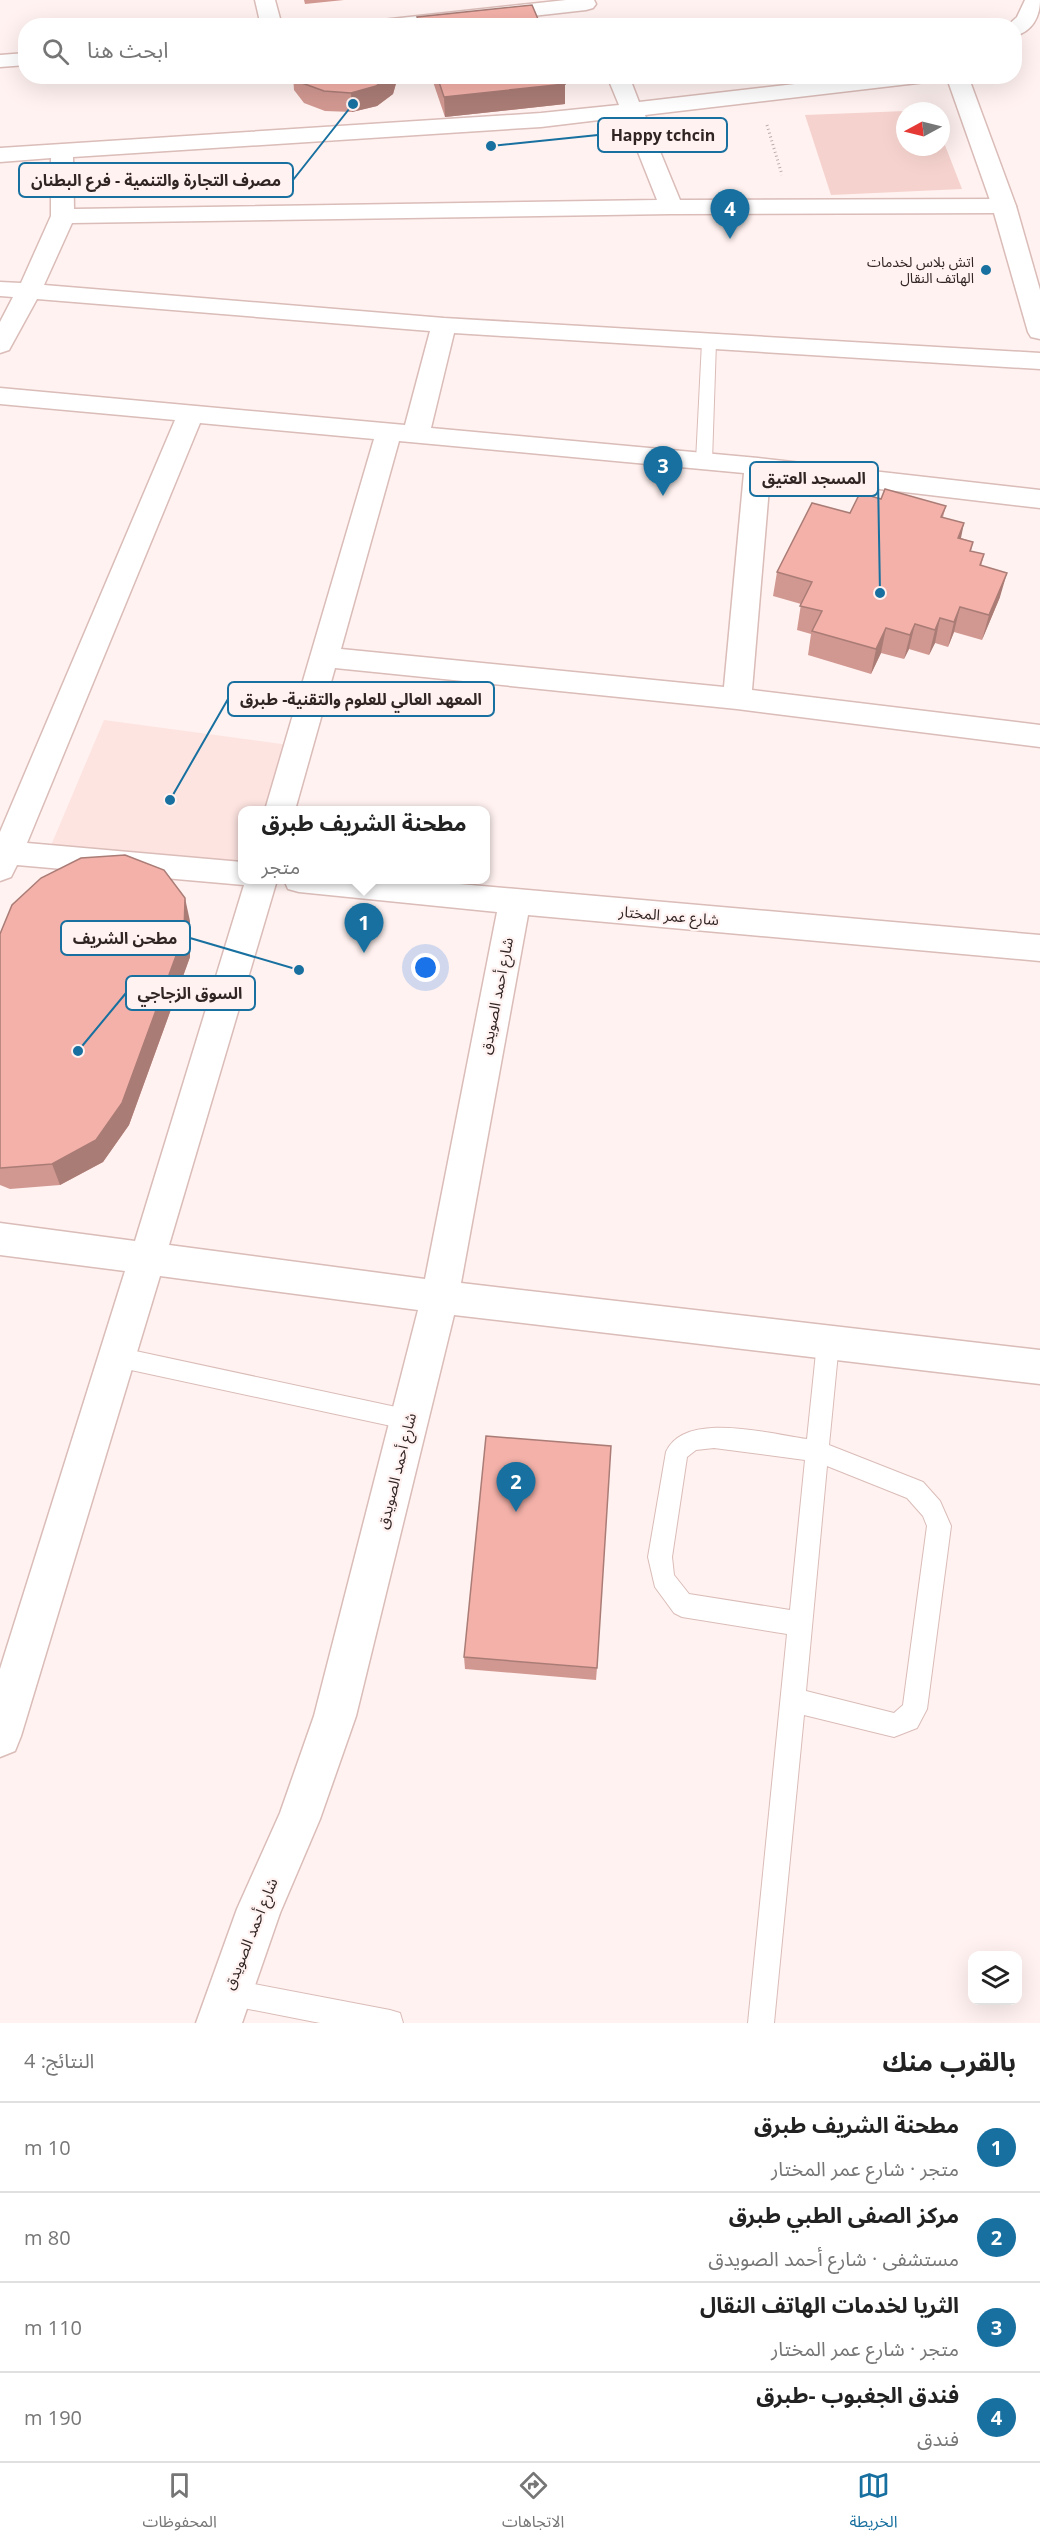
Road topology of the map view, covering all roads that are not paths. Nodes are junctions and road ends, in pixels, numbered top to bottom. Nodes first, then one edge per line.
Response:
1 (265, 0) edge
2 (1035, 0) edge
3 (585, 2) edge
4 (270, 18) edge
5 (450, 18) edge
6 (592, 18) edge
7 (1022, 23) edge
8 (18, 60) edge
9 (0, 61) edge
10 (621, 84) edge
11 (855, 84) edge
12 (960, 84) edge
13 (632, 110) junction
14 (62, 153) junction
15 (0, 155) edge
16 (1005, 206) junction
17 (671, 207) junction
18 (63, 216) junction
19 (0, 290) edge
20 (27, 292) junction
21 (444, 325) junction
22 (1040, 332) edge
23 (708, 342) junction
24 (0, 345) edge
25 (1040, 361) edge
26 (0, 396) edge
27 (191, 413) junction
28 (402, 433) junction
29 (704, 461) junction
30 (758, 466) junction
31 (1040, 499) edge
32 (324, 657) junction
33 (737, 699) junction
34 (1040, 736) edge
35 (281, 806) edge
36 (2, 858) edge
37 (238, 874) edge
38 (260, 884) edge
39 (346, 884) edge
40 (515, 902) junction
41 (1040, 948) edge
42 (0, 1239) edge
43 (147, 1259) junction
44 (440, 1297) junction
45 (828, 1343) junction
46 (117, 1357) junction
47 (1040, 1367) edge
48 (410, 1420) junction
49 (818, 1451) junction
50 (801, 1624) junction
51 (793, 1700) junction
52 (0, 1736) edge
53 (223, 2008) edge
54 (390, 2023) edge
55 (761, 2023) edge

1 - 4 street
2 - 7 street
3 - 5 street
3 - 6 street
8 - 9 street
10 - 13 street
11 - 13 street
12 - 16 street
13 - 14 street
13 - 17 street
14 - 15 street
14 - 18 street
16 - 17 street
16 - 22 street
17 - 18 street
18 - 20 street
19 - 20 street
20 - 21 street
20 - 24 street
21 - 23 street
21 - 28 street
23 - 25 street
23 - 29 lane
26 - 27 street
27 - 28 street
27 - 36 street
28 - 29 street
28 - 32 street
29 - 30 street
30 - 31 street
30 - 33 street
32 - 33 street
32 - 35 street
33 - 34 street
36 - 37 street
38 - 43 street
39 - 40 street, شارع عمر المختار
40 - 41 street, شارع عمر المختار
40 - 44 street, شارع أحمد الصويدق
42 - 43 street
43 - 44 street
43 - 46 street
44 - 45 street
44 - 48 street, شارع أحمد الصويدق
45 - 47 street
45 - 49 lane
46 - 48 lane
46 - 52 street
48 - 53 street, شارع أحمد الصويدق
49 - 50 lane
49 - 50 lane
49 - 51 lane
50 - 51 lane
51 - 55 lane
53 - 54 lane

